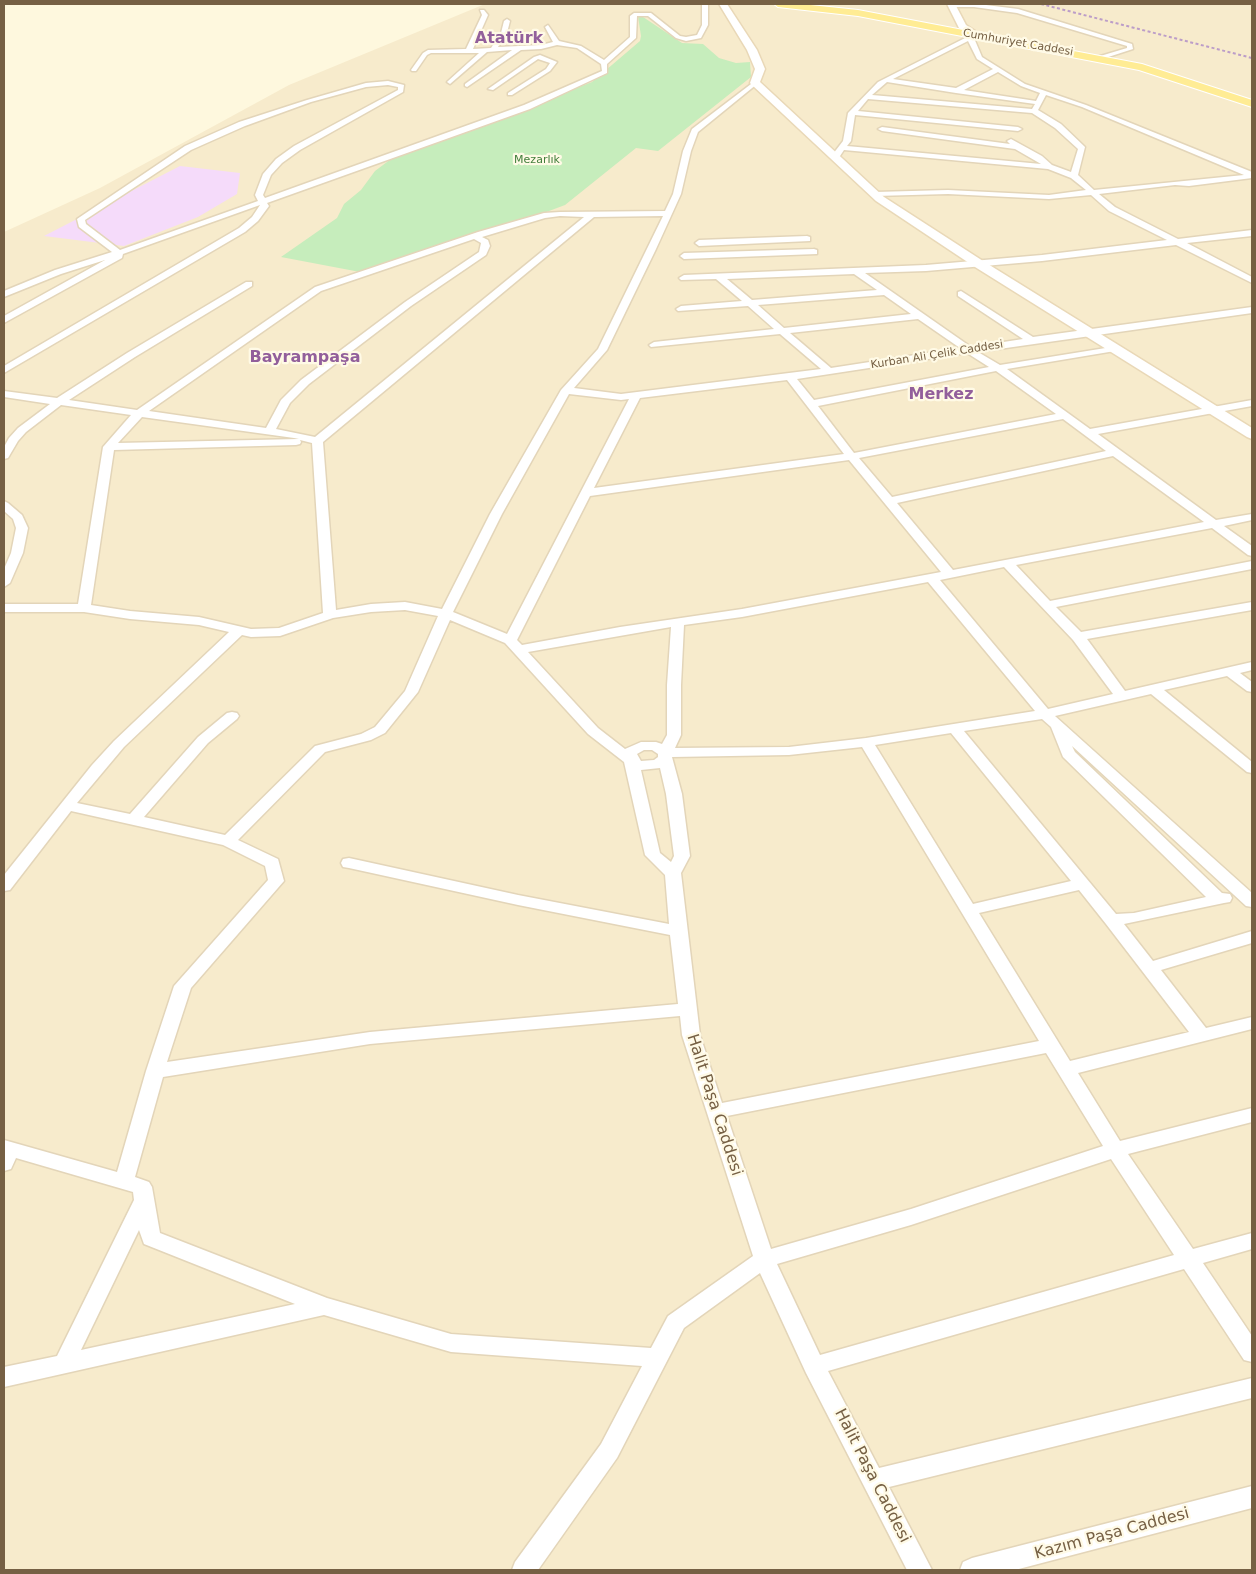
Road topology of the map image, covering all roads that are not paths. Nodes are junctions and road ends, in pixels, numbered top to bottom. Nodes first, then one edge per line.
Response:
1 (705, 4) edge
2 (723, 4) edge
3 (778, 4) edge
4 (950, 4) edge
5 (482, 11) dead end
6 (507, 21) dead end
7 (548, 27) dead end
8 (973, 36) junction
9 (557, 44) junction
10 (542, 47) junction
11 (519, 48) junction
12 (493, 49) junction
13 (470, 50) junction
14 (485, 51) junction
15 (540, 57) junction
16 (1099, 58) junction
17 (604, 63) junction
18 (414, 70) dead end
19 (997, 70) junction
20 (886, 80) junction
21 (450, 82) dead end
22 (755, 83) junction
23 (467, 86) dead end
24 (491, 89) dead end
25 (956, 91) junction
26 (1044, 92) junction
27 (510, 94) dead end
28 (866, 97) junction
29 (1039, 102) junction
30 (1251, 103) edge
31 (852, 113) junction
32 (1026, 120) junction
33 (882, 128) dead end
34 (1017, 147) junction
35 (838, 152) junction
36 (1049, 166) junction
37 (1251, 174) edge
38 (1074, 176) junction
39 (1092, 192) junction
40 (875, 194) junction
41 (262, 200) junction
42 (668, 213) junction
43 (592, 216) junction
44 (1252, 234) edge
45 (475, 236) junction
46 (1177, 241) junction
47 (699, 243) dead end
48 (119, 253) junction
49 (684, 256) dead end
50 (820, 262) junction
51 (978, 264) junction
52 (857, 272) junction
53 (719, 277) junction
54 (684, 278) dead end
55 (1252, 280) edge
56 (248, 284) dead end
57 (886, 292) junction
58 (4, 294) edge
59 (961, 294) dead end
60 (749, 303) junction
61 (681, 309) dead end
62 (1252, 310) edge
63 (920, 316) junction
64 (4, 320) edge
65 (782, 331) junction
66 (1088, 332) junction
67 (1032, 340) junction
68 (654, 345) dead end
69 (1115, 348) junction
70 (969, 350) junction
71 (998, 368) junction
72 (4, 370) edge
73 (829, 371) junction
74 (790, 377) junction
75 (566, 390) junction
76 (4, 394) edge
77 (636, 395) junction
78 (60, 401) junction
79 (1252, 403) edge
80 (811, 404) junction
81 (1212, 409) junction
82 (139, 413) junction
83 (1065, 415) junction
84 (270, 432) junction
85 (1090, 432) junction
86 (1252, 434) edge
87 (317, 441) junction
88 (109, 447) junction
89 (1115, 452) junction
90 (4, 456) edge
91 (852, 457) junction
92 (585, 493) junction
93 (889, 501) junction
94 (4, 505) edge
95 (1252, 517) edge
96 (1212, 525) junction
97 (1252, 552) edge
98 (1007, 564) junction
99 (1252, 565) edge
100 (950, 574) junction
101 (932, 578) junction
102 (4, 583) edge
103 (1046, 604) junction
104 (1252, 606) edge
105 (4, 608) edge
106 (84, 608) junction
107 (446, 614) junction
108 (330, 615) junction
109 (678, 622) junction
110 (238, 631) junction
111 (1078, 637) junction
112 (514, 645) junction
113 (1252, 666) edge
114 (1230, 672) junction
115 (1252, 688) edge
116 (1154, 689) junction
117 (1122, 696) junction
118 (232, 716) dead end
119 (1050, 719) junction
120 (955, 728) junction
121 (866, 742) junction
122 (665, 756) junction
123 (632, 760) junction
124 (1252, 769) edge
125 (67, 806) junction
126 (134, 819) junction
127 (228, 841) junction
128 (349, 862) dead end
129 (673, 873) junction
130 (1082, 884) junction
131 (4, 886) edge
132 (1247, 898) edge
133 (1218, 899) junction
134 (969, 910) junction
135 (1112, 920) junction
136 (678, 930) junction
137 (1252, 937) edge
138 (1149, 968) junction
139 (687, 1009) junction
140 (1252, 1023) edge
141 (1202, 1036) junction
142 (1052, 1045) junction
143 (1066, 1068) junction
144 (155, 1071) junction
145 (716, 1111) junction
146 (1252, 1115) edge
147 (1115, 1150) junction
148 (6, 1153) edge
149 (124, 1182) junction
150 (144, 1200) junction
151 (1252, 1241) edge
152 (764, 1259) junction
153 (1190, 1259) junction
154 (324, 1306) junction
155 (1252, 1353) edge
156 (658, 1358) junction
157 (64, 1363) junction
158 (814, 1366) junction
159 (4, 1376) edge
160 (1252, 1388) edge
161 (874, 1480) junction
162 (1252, 1497) edge
163 (524, 1570) edge
164 (920, 1570) edge
165 (972, 1570) edge

1 - 17 street
2 - 22 main road
3 - 8 main road, Cumhuriyet Caddesi
4 - 8 main road
4 - 16 street
5 - 13 street
6 - 12 street
7 - 9 street
8 - 16 main road, Cumhuriyet Caddesi
8 - 19 street
8 - 20 street
9 - 10 street
9 - 17 street
10 - 11 street
10 - 15 street
11 - 12 street
11 - 23 street
12 - 14 street
13 - 14 street
13 - 18 street
14 - 21 street
15 - 24 street
15 - 27 street
16 - 30 main road, Cumhuriyet Caddesi
17 - 41 street
19 - 25 street
19 - 26 street
20 - 25 street
20 - 28 street
22 - 35 main road
22 - 42 street
25 - 29 street
26 - 29 street
26 - 37 street
28 - 31 street
28 - 32 street
29 - 32 street
31 - 32 street
31 - 35 street
32 - 34 street
32 - 38 street
33 - 34 street
34 - 36 street
35 - 36 street
35 - 40 main road
36 - 38 street
37 - 39 street
38 - 39 street
39 - 40 street
39 - 46 street
40 - 51 main road
41 - 48 street
41 - 48 street
41 - 72 street
42 - 43 street
42 - 75 street
43 - 45 street
43 - 87 street
44 - 46 street
45 - 82 street
45 - 84 street
46 - 51 street
46 - 55 street
47 - 50 street
48 - 58 street
48 - 64 street
49 - 50 street
50 - 52 street
50 - 53 street
51 - 52 street
51 - 66 main road
52 - 57 street
53 - 54 street
53 - 60 street
56 - 78 street
57 - 60 street
57 - 63 street
59 - 67 street
60 - 61 street
60 - 65 street
62 - 66 street, Kurban Ali Çelik Caddesi
63 - 65 street
63 - 70 street
65 - 68 street
65 - 73 street
66 - 67 street, Kurban Ali Çelik Caddesi
66 - 69 main road
67 - 70 street, Kurban Ali Çelik Caddesi
69 - 71 street
69 - 81 main road
70 - 71 street
70 - 73 street, Kurban Ali Çelik Caddesi
71 - 80 street
71 - 83 street
73 - 74 street, Kurban Ali Çelik Caddesi
74 - 77 street, Kurban Ali Çelik Caddesi
74 - 80 street
75 - 77 street, Kurban Ali Çelik Caddesi
75 - 107 street
76 - 78 street
77 - 92 street
78 - 82 street
78 - 90 street
79 - 81 street
80 - 91 street
81 - 85 street
81 - 86 main road
82 - 84 street
82 - 88 street
83 - 85 street
83 - 91 street
84 - 87 street
85 - 89 street
87 - 88 street
87 - 108 street
88 - 106 street
89 - 93 street
89 - 96 street
91 - 92 street
91 - 93 street
92 - 112 street
93 - 100 street
94 - 102 street
95 - 96 street
96 - 97 street
96 - 98 street
98 - 100 street
98 - 103 street
99 - 103 street
100 - 101 street
101 - 109 street
101 - 119 street
103 - 111 street
104 - 111 street
105 - 106 street
106 - 110 street
107 - 108 street
107 - 112 street
107 - 127 street
108 - 110 street
109 - 112 street
109 - 122 street
110 - 125 street
111 - 117 street
112 - 123 street
113 - 114 street
114 - 115 street
114 - 116 street
116 - 117 street
116 - 124 street
117 - 119 street
118 - 126 street
119 - 120 street
119 - 132 street
119 - 133 street
120 - 121 street
120 - 130 street
121 - 122 street
121 - 134 street
122 - 123 street
122 - 123 street
122 - 129 street
123 - 129 street
125 - 126 street
125 - 131 street
126 - 127 street
127 - 144 street
128 - 136 street
129 - 136 street, Halit Paşa Caddesi
130 - 134 street
130 - 135 street
132 - 133 street
133 - 135 street
134 - 142 street
135 - 138 street
136 - 139 street, Halit Paşa Caddesi
137 - 138 street
138 - 141 street
139 - 144 street
139 - 145 street, Halit Paşa Caddesi
140 - 141 street
141 - 143 street
142 - 143 street
142 - 145 street
143 - 147 street
144 - 149 street
145 - 152 street, Halit Paşa Caddesi
146 - 147 street
147 - 152 street
147 - 153 street
148 - 149 street
149 - 150 street
150 - 154 street
150 - 157 street
151 - 153 street
152 - 156 street
152 - 158 street, Halit Paşa Caddesi
153 - 155 street
153 - 158 street
154 - 156 street
154 - 157 street
156 - 163 street
157 - 159 street
158 - 161 street, Halit Paşa Caddesi
160 - 161 street
161 - 164 street, Halit Paşa Caddesi
162 - 165 street, Kazım Paşa Caddesi

